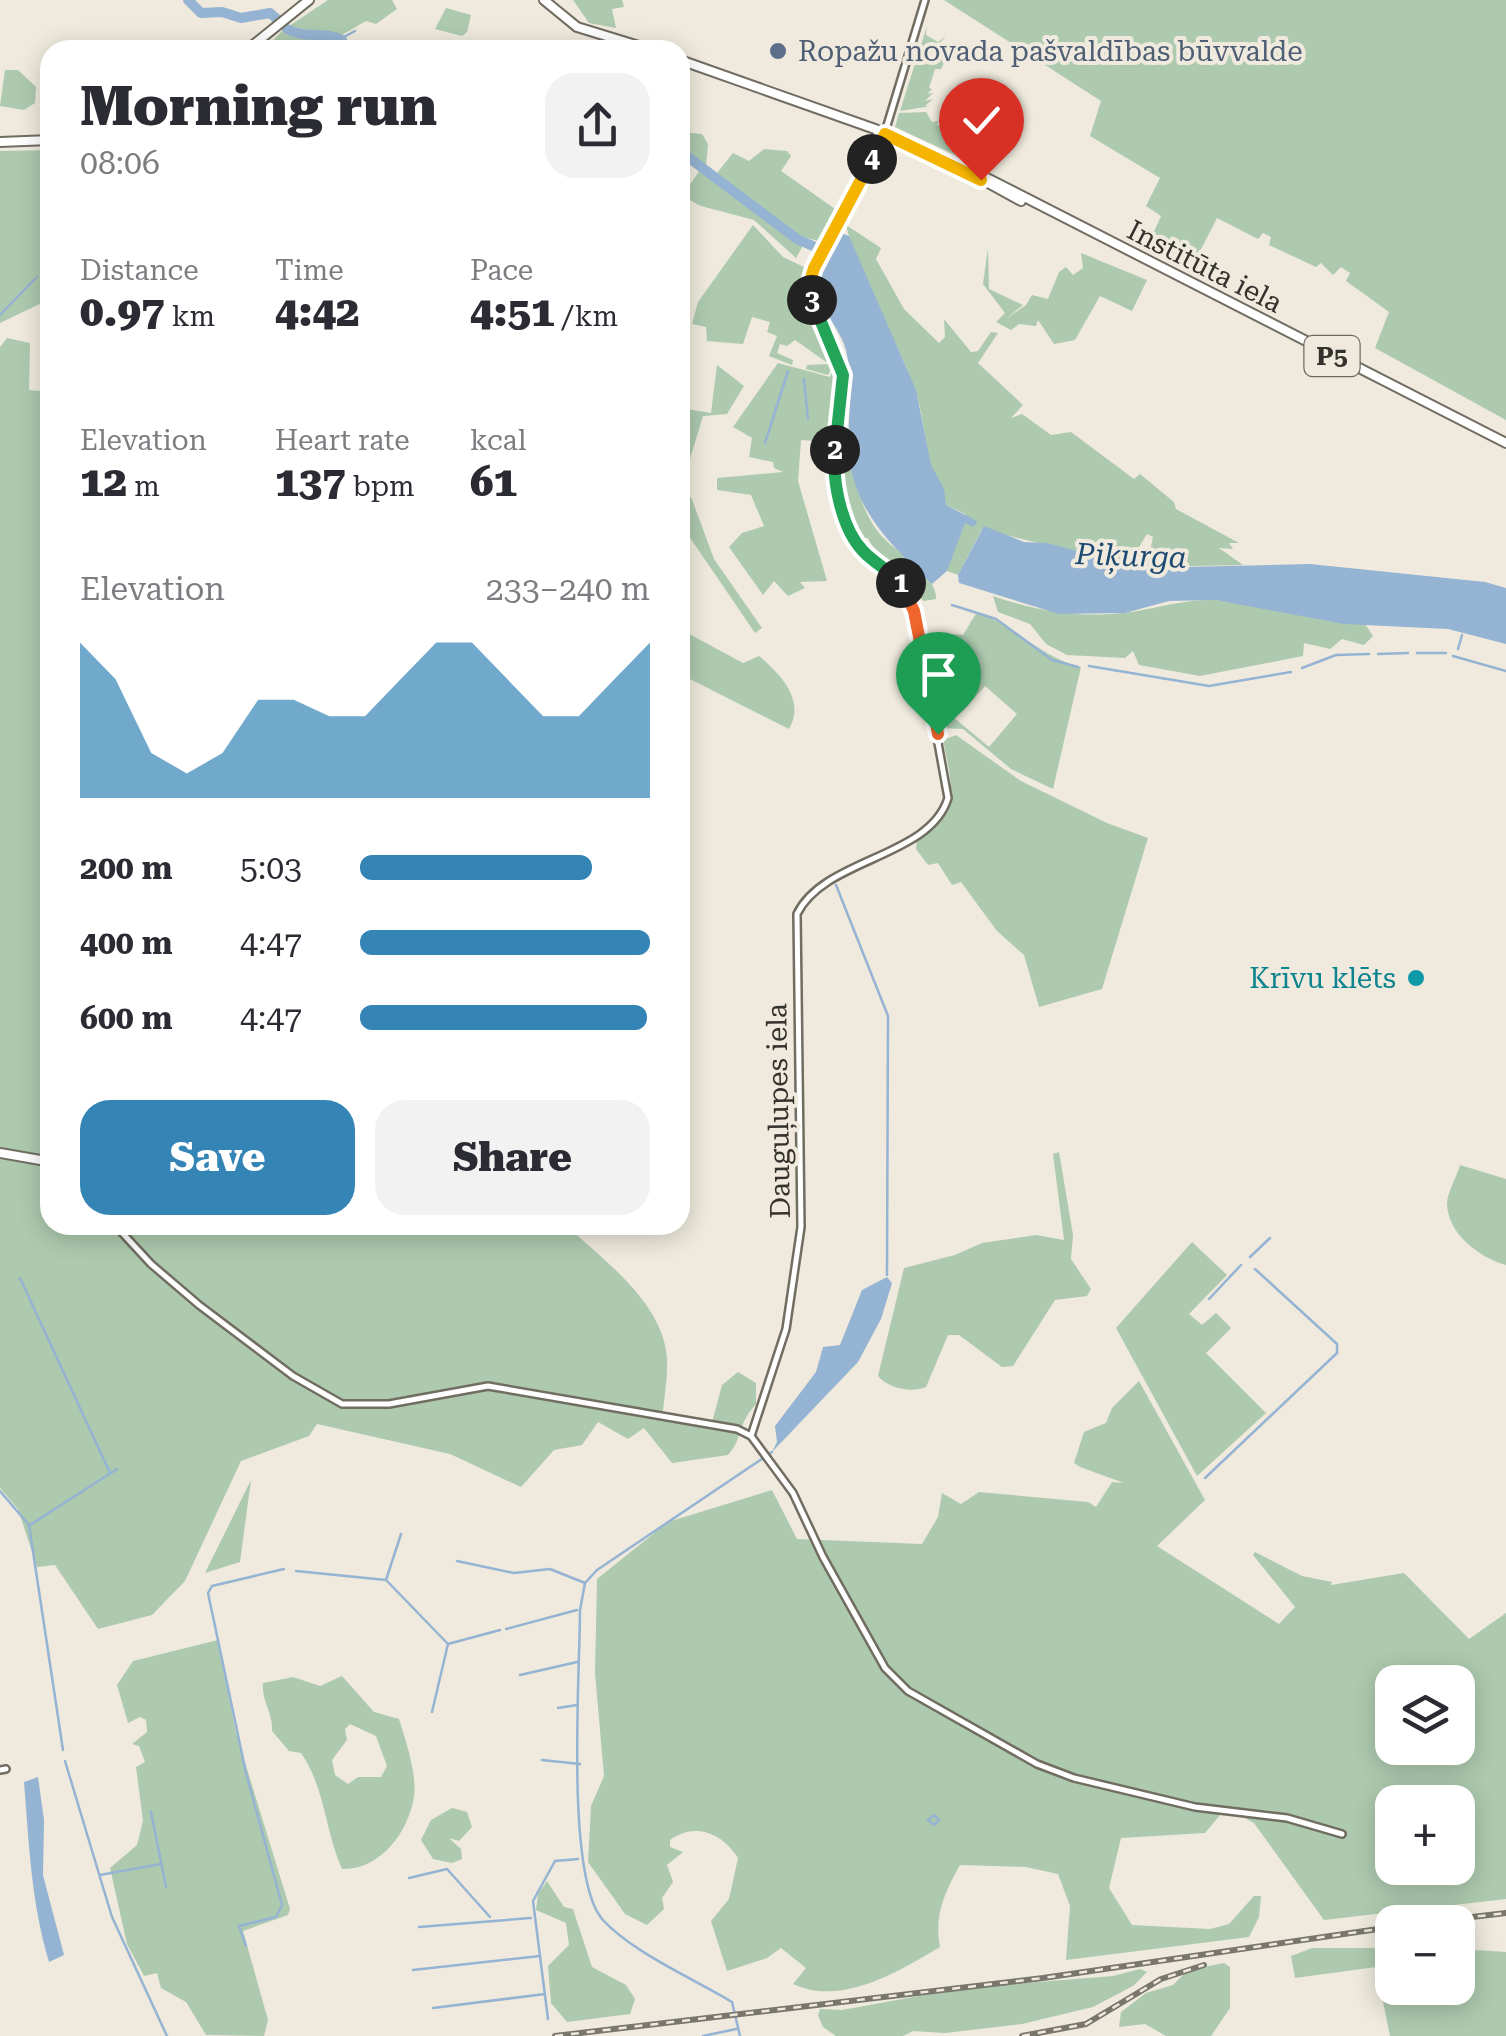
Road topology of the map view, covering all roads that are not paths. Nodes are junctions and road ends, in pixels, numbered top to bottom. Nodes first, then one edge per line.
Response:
1 (309, 0) edge
2 (925, 0) edge
3 (545, 2) edge
4 (260, 40) edge
5 (618, 40) edge
6 (690, 64) edge
7 (885, 134) junction
8 (40, 140) edge
9 (0, 142) edge
10 (1506, 443) edge
11 (0, 1153) edge
12 (40, 1159) edge
13 (123, 1235) edge
14 (751, 1436) junction
15 (1342, 1834) dead end

1 - 4 main road
2 - 7 street
3 - 5 main road
6 - 7 main road, Institūta iela / P5
7 - 10 main road, Institūta iela / P5
7 - 14 street, Dauguļupes iela
8 - 9 main road
11 - 12 main road
13 - 14 street
14 - 15 street

